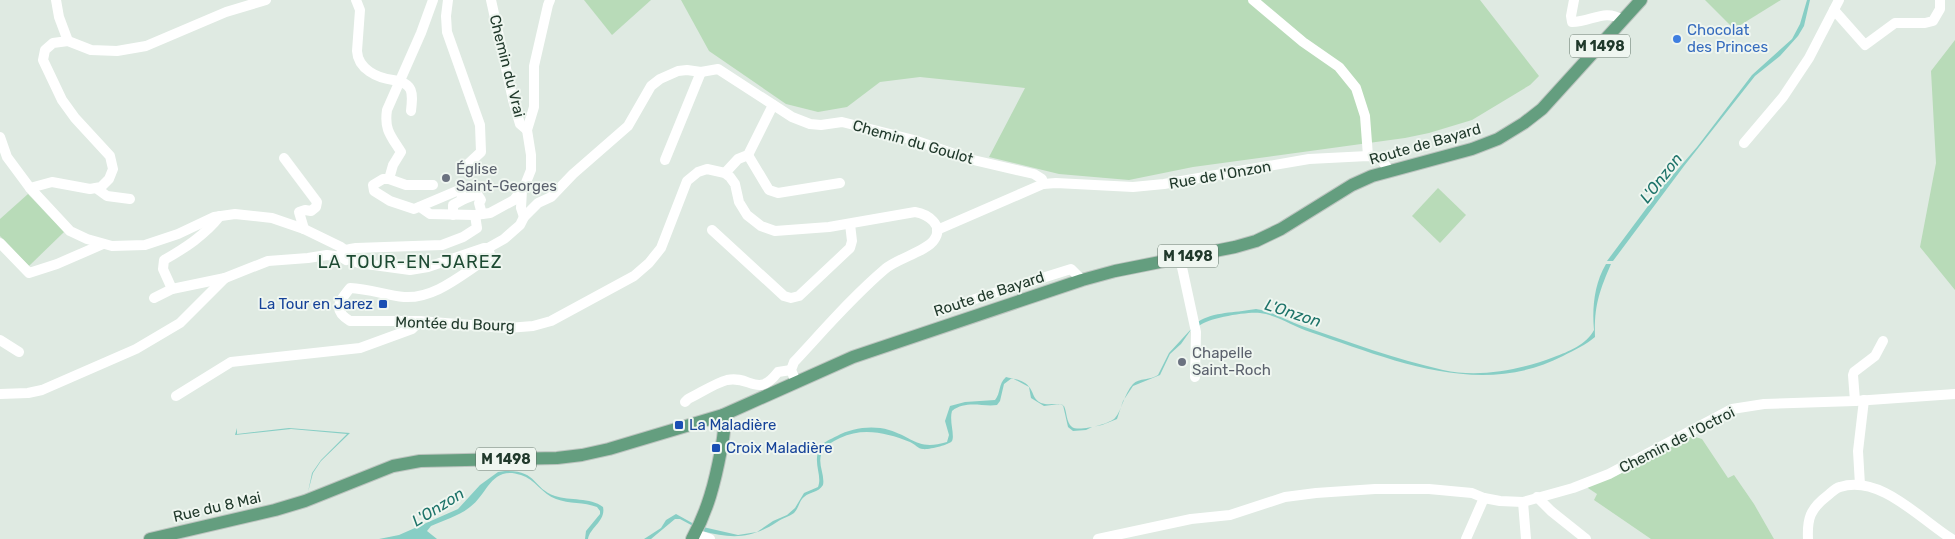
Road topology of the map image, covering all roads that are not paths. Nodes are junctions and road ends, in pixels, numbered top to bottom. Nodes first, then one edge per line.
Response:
1 (56, 0) edge
2 (266, 0) edge
3 (356, 0) edge
4 (433, 0) edge
5 (448, 0) edge
6 (490, 0) edge
7 (550, 0) edge
8 (1253, 0) edge
9 (1574, 0) edge
10 (1641, 0) edge
11 (1940, 0) edge
12 (1837, 5) edge
13 (1623, 20) junction
14 (68, 41) junction
15 (701, 72) junction
16 (399, 80) junction
17 (773, 105) junction
18 (411, 111) dead end
19 (527, 130) junction
20 (0, 137) edge
21 (1744, 143) dead end
22 (748, 155) junction
23 (1368, 156) junction
24 (284, 158) dead end
25 (665, 160) dead end
26 (467, 165) dead end
27 (1389, 170) junction
28 (725, 173) junction
29 (389, 179) junction
30 (840, 182) dead end
31 (1044, 184) junction
32 (30, 188) junction
33 (96, 188) junction
34 (522, 190) junction
35 (461, 194) junction
36 (130, 199) dead end
37 (431, 201) junction
38 (420, 207) junction
39 (453, 215) junction
40 (478, 215) junction
41 (220, 216) junction
42 (524, 217) junction
43 (850, 224) junction
44 (304, 229) junction
45 (712, 230) dead end
46 (937, 230) junction
47 (0, 244) edge
48 (103, 244) junction
49 (488, 248) junction
50 (346, 254) junction
51 (1180, 258) junction
52 (225, 278) junction
53 (1082, 280) junction
54 (172, 289) junction
55 (154, 298) dead end
56 (972, 300) dead end
57 (420, 321) junction
58 (0, 340) edge
59 (1883, 341) dead end
60 (19, 352) dead end
61 (794, 376) junction
62 (1195, 378) dead end
63 (0, 394) edge
64 (1955, 394) edge
65 (176, 396) dead end
66 (1859, 401) junction
67 (685, 402) dead end
68 (723, 415) junction
69 (1860, 485) junction
70 (1537, 497) junction
71 (1484, 498) junction
72 (1523, 502) junction
73 (290, 506) joint
74 (694, 536) edge
75 (150, 539) edge
76 (710, 539) edge
77 (1098, 539) edge
78 (1466, 539) edge
79 (1526, 539) edge
80 (1586, 539) edge
81 (1808, 539) edge
82 (1952, 539) edge

1 - 14 street
2 - 14 street
3 - 16 street
4 - 16 street
5 - 26 street
6 - 19 street, Chemin du Vrai
7 - 19 street
8 - 23 street
9 - 13 street
10 - 13 main road, Route de Bayard / M 1498
11 - 12 street
12 - 21 street
13 - 27 main road, Route de Bayard / M 1498
14 - 33 street
15 - 17 street, Chemin du Goulot
15 - 25 street
15 - 42 street, Chemin du Goulot
16 - 18 street
16 - 29 street
17 - 22 street
17 - 31 street, Chemin du Goulot
19 - 34 street
20 - 32 street
22 - 28 street
22 - 30 street
23 - 27 street
23 - 31 street, Rue de l'Onzon
24 - 44 street
27 - 51 main road, Route de Bayard / M 1498
28 - 43 street
28 - 57 street, Montée du Bourg
29 - 37 street
29 - 38 street
31 - 46 street
32 - 33 street
32 - 48 street
33 - 36 street
34 - 40 street
34 - 42 street
35 - 37 street
35 - 39 street
35 - 40 street
37 - 38 street
38 - 39 street
39 - 40 street
40 - 50 street
41 - 44 street
41 - 48 street
41 - 54 street
42 - 49 street, Chemin du Goulot
43 - 45 street
43 - 46 street
44 - 50 street
46 - 61 street
47 - 48 street
49 - 50 street
49 - 57 street, Montée du Bourg
50 - 52 street
51 - 53 main road, Route de Bayard / M 1498
51 - 62 street
52 - 54 street
52 - 63 street
53 - 56 street
53 - 61 main road, Route de Bayard / M 1498
54 - 55 street
57 - 65 street
58 - 60 street
59 - 66 street
61 - 67 street
61 - 68 main road, Route de Bayard / M 1498
64 - 66 street, Chemin de l'Octroi
66 - 69 street
66 - 70 street, Chemin de l'Octroi
68 - 73 main road, Route de Bayard / M 1498
68 - 74 main road
69 - 81 street
69 - 82 street
70 - 72 street, Chemin de l'Octroi
70 - 80 street
71 - 72 street
71 - 77 street
71 - 78 street
72 - 79 street
73 - 75 main road, Rue du 8 Mai / M 1498
74 - 76 street

